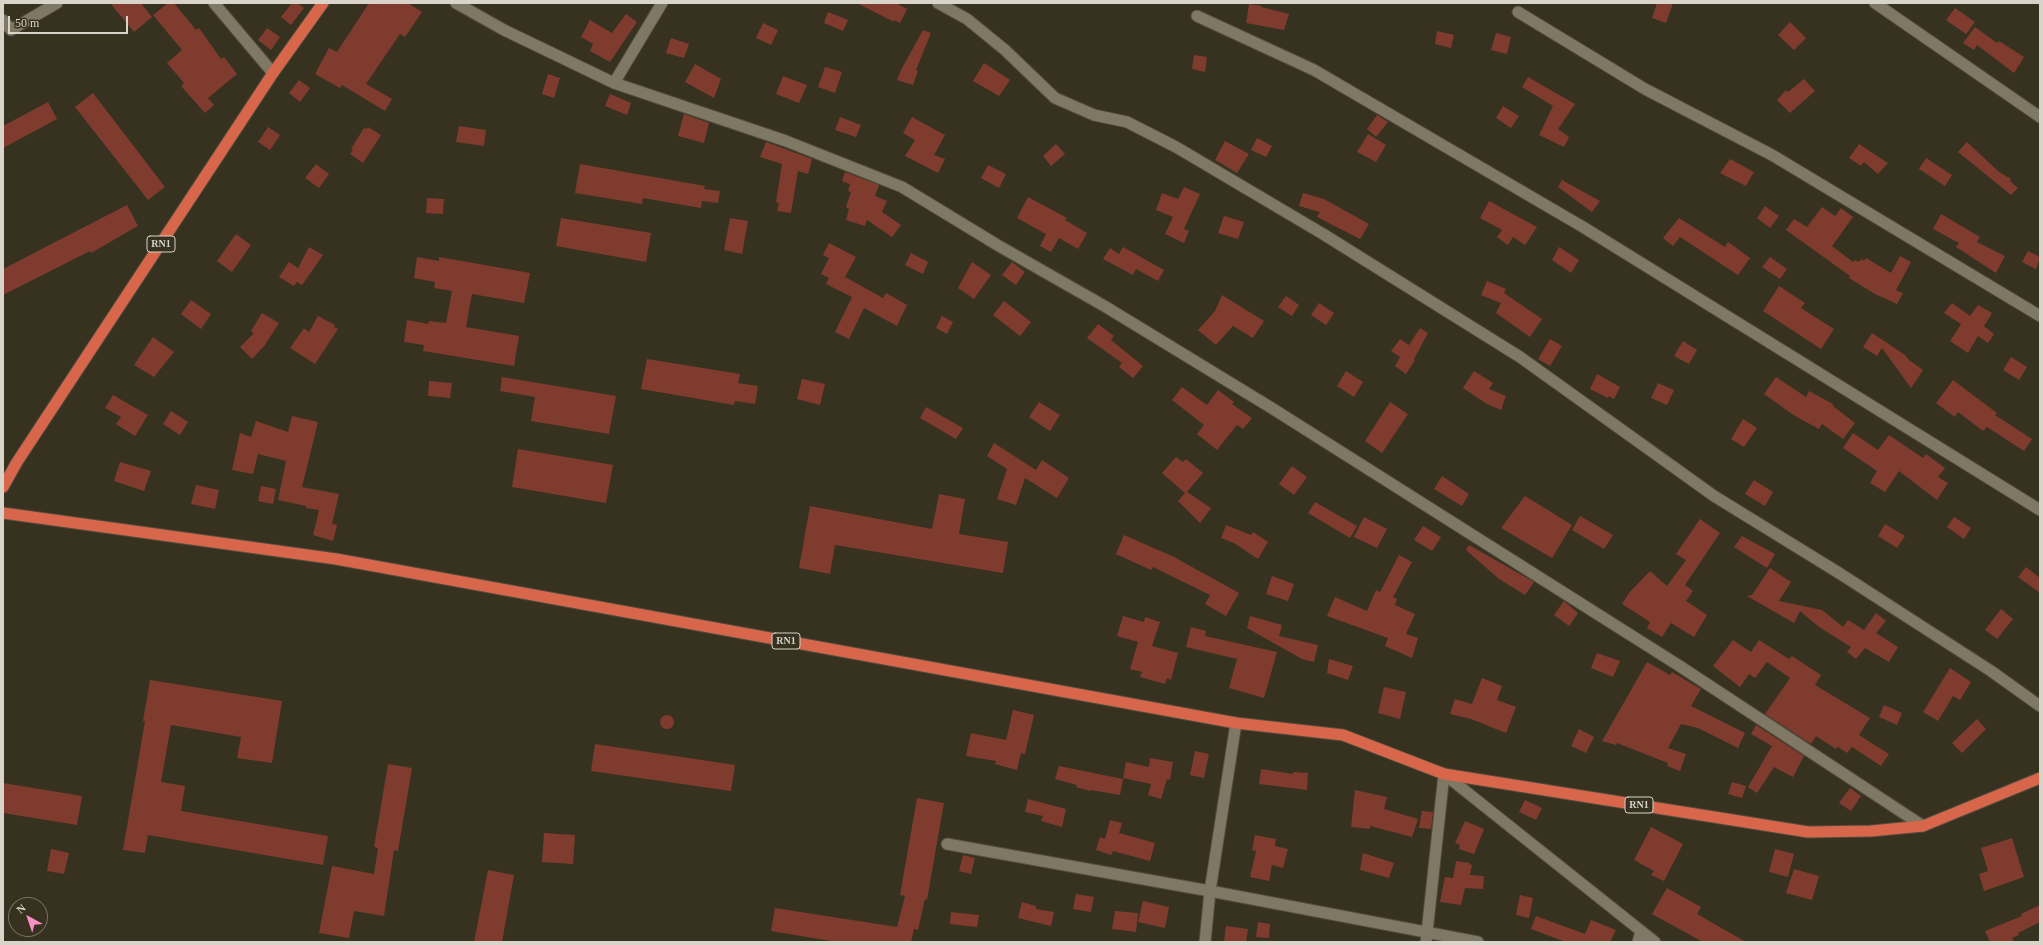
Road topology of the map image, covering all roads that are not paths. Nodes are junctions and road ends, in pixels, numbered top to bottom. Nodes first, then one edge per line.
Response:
1 (57, 3) edge
2 (214, 3) edge
3 (323, 3) edge
4 (456, 3) edge
5 (662, 3) edge
6 (938, 3) edge
7 (1875, 3) edge
8 (1518, 12) dead end
9 (1197, 16) dead end
10 (3, 20) edge
11 (273, 73) junction
12 (614, 84) junction
13 (2040, 117) edge
14 (2040, 316) edge
15 (3, 487) edge
16 (2040, 510) edge
17 (3, 513) edge
18 (2040, 706) edge
19 (1236, 723) junction
20 (1444, 774) junction
21 (2040, 778) edge
22 (1922, 826) junction
23 (947, 844) dead end
24 (1210, 891) junction
25 (1641, 931) junction
26 (1427, 937) edge
27 (1205, 942) edge
28 (1478, 942) edge
29 (1638, 942) edge
30 (1655, 942) edge

1 - 10 street
2 - 11 street
3 - 11 highway, RN1
4 - 12 street
5 - 12 street
6 - 18 street
7 - 13 street
8 - 14 street
9 - 16 street
11 - 15 highway, RN1
12 - 22 street
17 - 19 highway, RN1
19 - 20 highway, RN1
19 - 24 street
20 - 22 highway, RN1
20 - 25 street
20 - 26 street
21 - 22 highway, RN1
23 - 24 street
24 - 26 street
24 - 27 street
25 - 29 street
25 - 30 street
26 - 28 street

